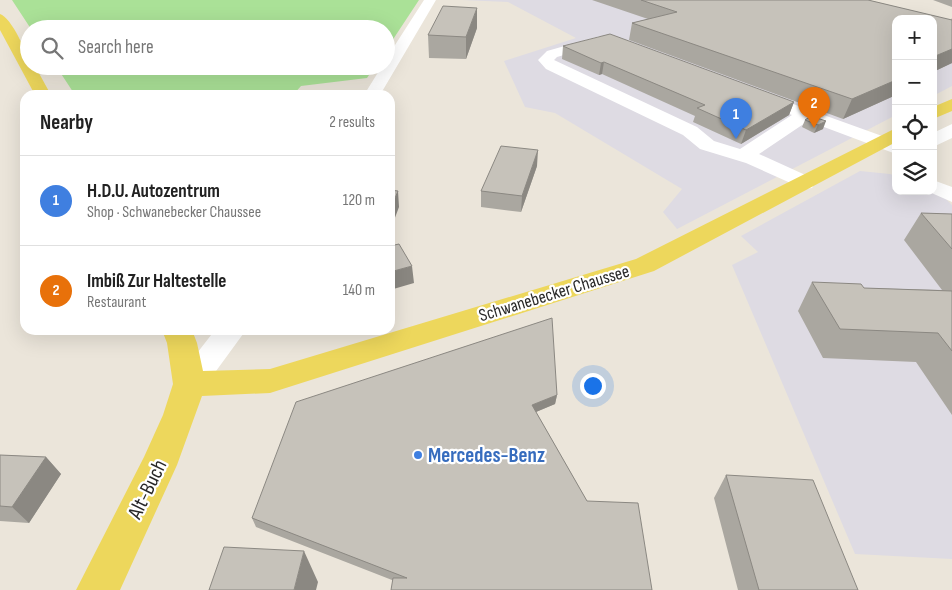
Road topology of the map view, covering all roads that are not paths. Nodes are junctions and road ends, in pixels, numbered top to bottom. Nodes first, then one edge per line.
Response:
1 (430, 0) edge
2 (0, 18) edge
3 (616, 42) edge
4 (20, 54) edge
5 (395, 57) edge
6 (32, 75) edge
7 (384, 75) edge
8 (40, 90) edge
9 (375, 90) edge
10 (742, 91) edge
11 (952, 104) edge
12 (937, 112) edge
13 (805, 115) junction
14 (952, 130) edge
15 (937, 139) edge
16 (884, 148) edge
17 (743, 156) junction
18 (952, 176) edge
19 (937, 178) edge
20 (804, 183) junction
21 (937, 188) edge
22 (952, 195) edge
23 (179, 335) edge
24 (227, 335) edge
25 (188, 384) junction
26 (98, 590) edge

1 - 5 street
2 - 4 main road
3 - 17 street
6 - 8 main road
7 - 9 street
10 - 13 street
11 - 12 main road
13 - 16 street
13 - 17 street
14 - 15 street
16 - 20 main road, Schwanebecker Chaussee
17 - 20 street
18 - 19 street
20 - 25 main road, Schwanebecker Chaussee
21 - 22 street
23 - 25 main road
24 - 25 street
25 - 26 main road, Alt-Buch

